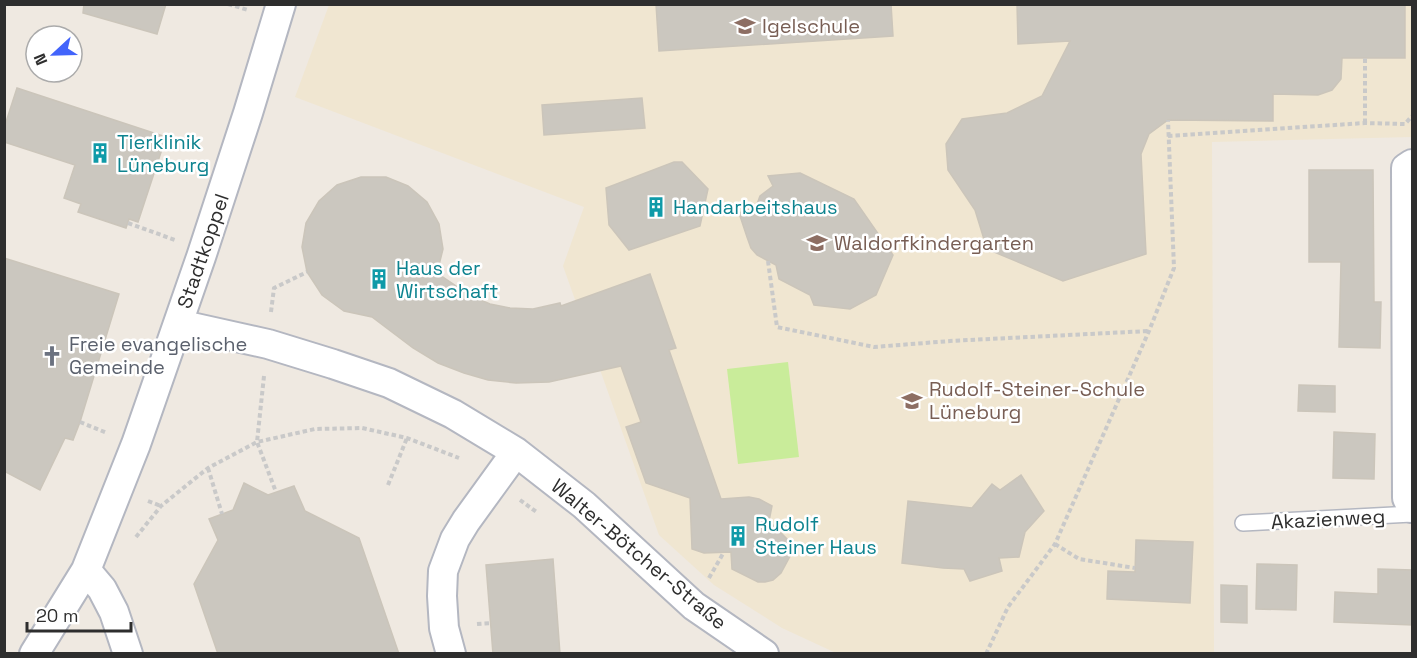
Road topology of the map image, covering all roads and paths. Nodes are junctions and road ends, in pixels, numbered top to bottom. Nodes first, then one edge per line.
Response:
1 (281, 4) edge
2 (1365, 58) dead end
3 (1413, 116) edge
4 (1168, 120) dead end
5 (1365, 123) junction
6 (1168, 136) junction
7 (1413, 164) edge
8 (128, 223) dead end
9 (204, 249) junction
10 (768, 261) dead end
11 (178, 324) junction
12 (1149, 331) junction
13 (407, 438) junction
14 (516, 452) junction
15 (208, 468) junction
16 (495, 481) junction
17 (388, 484) dead end
18 (1413, 508) edge
19 (222, 514) dead end
20 (1413, 514) edge
21 (542, 516) dead end
22 (1243, 523) dead end
23 (131, 542) dead end
24 (1055, 544) junction
25 (1135, 568) dead end
26 (86, 570) junction
27 (34, 654) edge
28 (128, 654) edge
29 (451, 654) edge
30 (764, 654) edge
31 (986, 654) edge

1 - 9 street, Stadtkoppel
2 - 5 path
3 - 5 path
4 - 6 path
5 - 6 path
6 - 12 path
7 - 18 street, Akazienweg
8 - 9 path
9 - 11 street, Stadtkoppel
10 - 12 path
11 - 14 street, Walter-Bötcher-Straße
11 - 26 street, Stadtkoppel
12 - 24 path
13 - 15 path
13 - 16 path
13 - 17 path
14 - 16 street
14 - 30 street, Walter-Bötcher-Straße
15 - 19 path
15 - 23 path
16 - 21 path
16 - 29 street
20 - 22 lane, Akazienweg
24 - 25 path
24 - 31 path
26 - 27 street, Stadtkoppel
26 - 28 street

